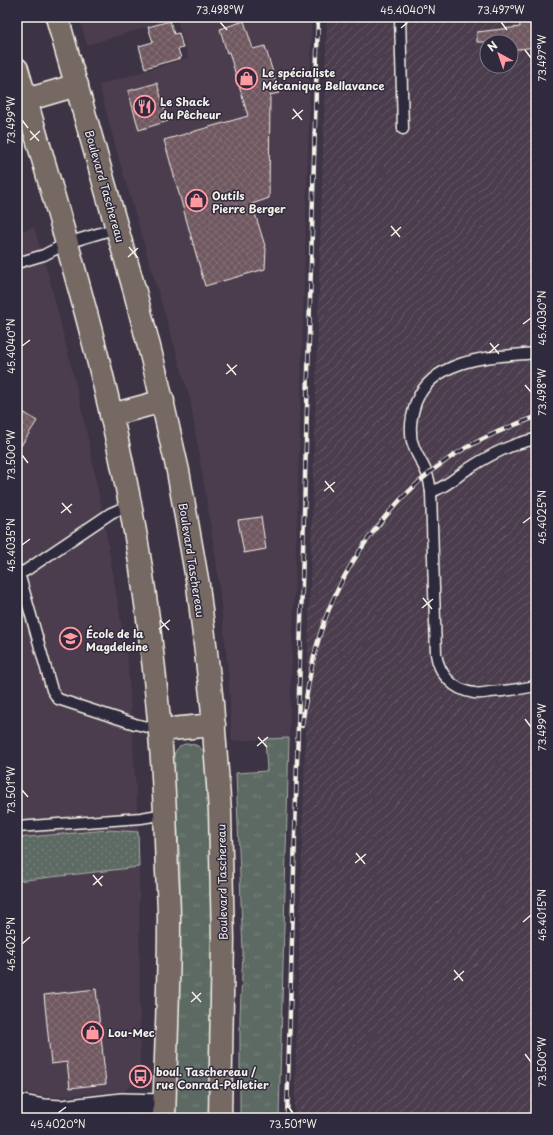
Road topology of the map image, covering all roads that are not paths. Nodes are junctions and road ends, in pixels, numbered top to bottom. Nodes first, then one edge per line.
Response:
1 (57, 17) edge
2 (400, 17) edge
3 (17, 68) edge
4 (76, 85) junction
5 (26, 100) junction
6 (403, 128) dead end
7 (117, 228) junction
8 (67, 243) junction
9 (17, 263) edge
10 (536, 353) edge
11 (163, 401) junction
12 (111, 415) junction
13 (536, 439) edge
14 (430, 492) junction
15 (130, 508) junction
16 (18, 571) edge
17 (536, 686) edge
18 (214, 725) junction
19 (160, 730) junction
20 (165, 814) junction
21 (17, 827) edge
22 (17, 1105) edge
23 (164, 1112) edge
24 (220, 1118) edge

1 - 4 main road, Boulevard Taschereau
2 - 6 lane
3 - 5 main road
4 - 5 main road
4 - 7 main road, Boulevard Taschereau
5 - 8 main road
7 - 8 lane
7 - 11 main road, Boulevard Taschereau
8 - 9 lane
8 - 12 main road
10 - 14 lane
11 - 12 main road
11 - 18 main road, Boulevard Taschereau
12 - 15 main road
13 - 14 lane
14 - 17 lane
15 - 16 lane
15 - 19 main road
16 - 19 lane
18 - 19 main road
18 - 24 main road, Boulevard Taschereau
19 - 20 main road
20 - 21 lane
20 - 23 main road
22 - 23 street

